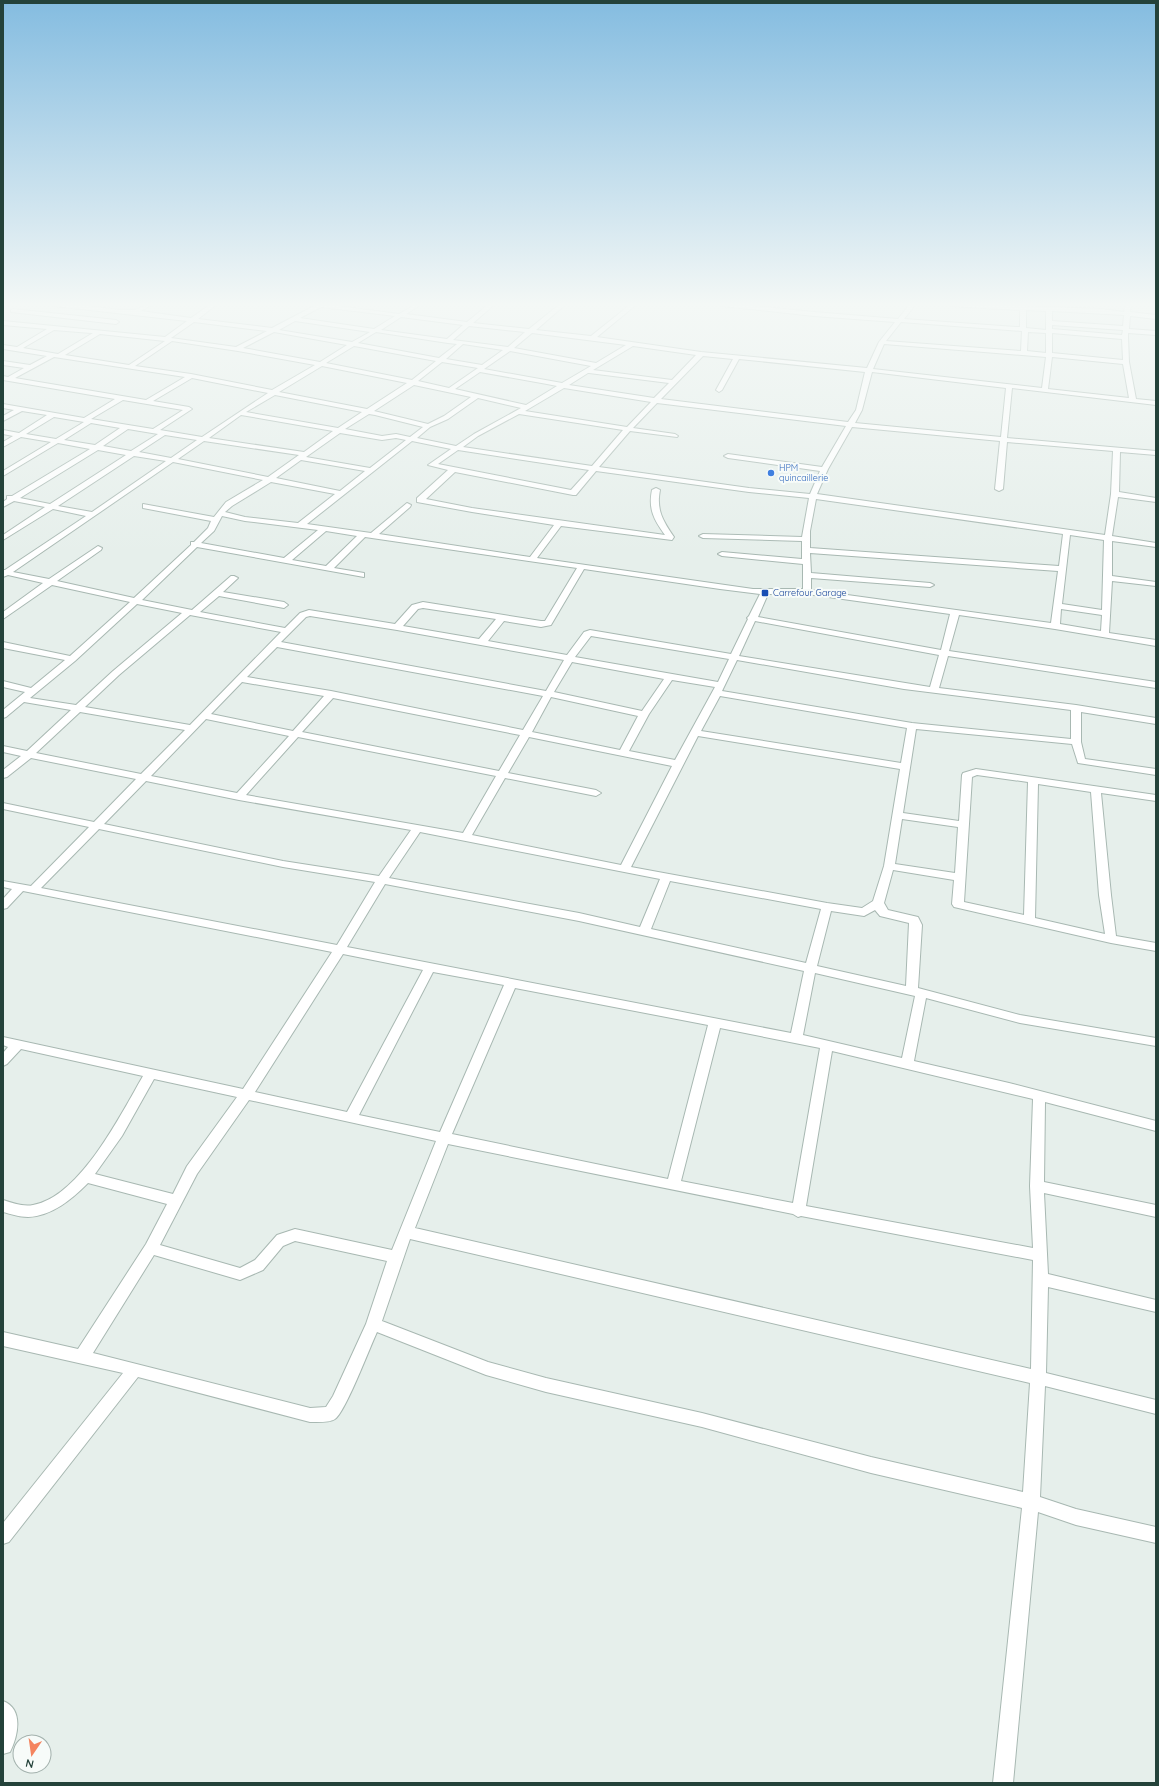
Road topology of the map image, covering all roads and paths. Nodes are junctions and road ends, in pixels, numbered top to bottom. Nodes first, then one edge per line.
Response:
1 (64, 387) edge
2 (172, 387) edge
3 (251, 387) edge
4 (284, 387) edge
5 (405, 387) edge
6 (436, 387) edge
7 (454, 387) edge
8 (559, 387) edge
9 (577, 387) edge
10 (670, 387) edge
11 (720, 387) edge
12 (865, 387) edge
13 (1009, 387) edge
14 (1021, 387) edge
15 (1131, 387) edge
16 (450, 390) junction
17 (719, 390) dead end
18 (1045, 390) joint
19 (276, 392) junction
20 (477, 396) junction
21 (123, 397) junction
22 (1134, 400) junction
23 (149, 401) junction
24 (657, 401) junction
25 (1156, 403) edge
26 (3, 406) edge
27 (527, 407) junction
28 (21, 409) junction
29 (368, 411) junction
30 (519, 412) junction
31 (240, 413) junction
32 (54, 414) junction
33 (3, 419) edge
34 (86, 419) junction
35 (850, 424) junction
36 (428, 426) junction
37 (126, 427) junction
38 (628, 429) junction
39 (338, 431) junction
40 (3, 432) edge
41 (153, 432) junction
42 (164, 433) junction
43 (20, 435) junction
44 (676, 436) dead end
45 (203, 439) junction
46 (409, 439) junction
47 (1003, 440) junction
48 (58, 441) junction
49 (3, 445) edge
50 (96, 448) junction
51 (456, 448) junction
52 (1117, 450) junction
53 (1156, 453) edge
54 (132, 454) junction
55 (303, 456) junction
56 (728, 456) dead end
57 (172, 460) junction
58 (824, 469) junction
59 (371, 470) junction
60 (453, 470) junction
61 (595, 470) junction
62 (3, 474) edge
63 (270, 479) junction
64 (999, 489) dead end
65 (656, 490) dead end
66 (340, 492) junction
67 (1115, 494) junction
68 (3, 496) edge
69 (813, 496) junction
70 (13, 498) junction
71 (1156, 500) edge
72 (3, 505) edge
73 (51, 506) junction
74 (146, 506) dead end
75 (407, 506) dead end
76 (93, 515) junction
77 (218, 516) junction
78 (558, 523) junction
79 (300, 525) junction
80 (324, 529) junction
81 (1067, 532) junction
82 (362, 535) junction
83 (373, 536) junction
84 (703, 536) dead end
85 (3, 538) edge
86 (1108, 538) junction
87 (806, 539) junction
88 (194, 544) junction
89 (1156, 545) edge
90 (98, 548) dead end
91 (806, 550) junction
92 (722, 554) dead end
93 (532, 559) junction
94 (286, 561) junction
95 (806, 562) junction
96 (582, 566) junction
97 (328, 569) junction
98 (1062, 569) junction
99 (4, 574) edge
100 (361, 575) dead end
101 (806, 575) junction
102 (234, 578) dead end
103 (1108, 578) junction
104 (48, 583) junction
105 (1156, 584) edge
106 (930, 585) dead end
107 (765, 592) junction
108 (807, 592) junction
109 (217, 593) junction
110 (136, 600) junction
111 (284, 605) dead end
112 (1058, 606) junction
113 (191, 613) junction
114 (955, 613) junction
115 (1107, 613) junction
116 (3, 616) edge
117 (503, 617) junction
118 (751, 618) junction
119 (1055, 626) junction
120 (397, 627) junction
121 (288, 631) junction
122 (1105, 634) junction
123 (482, 642) junction
124 (1156, 643) edge
125 (276, 644) junction
126 (3, 645) edge
127 (944, 653) junction
128 (733, 658) junction
129 (72, 659) junction
130 (570, 659) junction
131 (670, 677) junction
132 (241, 679) junction
133 (3, 684) edge
134 (1156, 684) edge
135 (719, 689) junction
136 (934, 690) junction
137 (32, 691) junction
138 (331, 694) junction
139 (549, 694) junction
140 (22, 699) junction
141 (1076, 708) junction
142 (77, 710) junction
143 (644, 714) junction
144 (3, 715) edge
145 (204, 716) junction
146 (1156, 721) edge
147 (912, 726) junction
148 (191, 728) junction
149 (295, 734) junction
150 (695, 734) junction
151 (527, 735) junction
152 (1076, 742) junction
153 (3, 749) edge
154 (623, 753) junction
155 (29, 754) junction
156 (678, 764) junction
157 (906, 767) junction
158 (1156, 772) edge
159 (504, 774) junction
160 (3, 775) edge
161 (143, 778) junction
162 (1033, 780) junction
163 (1096, 789) junction
164 (596, 793) dead end
165 (239, 797) junction
166 (1156, 798) edge
167 (3, 806) edge
168 (898, 816) junction
169 (96, 825) junction
170 (963, 825) junction
171 (416, 829) junction
172 (466, 838) junction
173 (889, 866) junction
174 (624, 869) junction
175 (666, 877) junction
176 (959, 878) junction
177 (382, 880) junction
178 (3, 884) edge
179 (21, 887) junction
180 (34, 889) junction
181 (878, 903) junction
182 (3, 906) edge
183 (827, 907) junction
184 (1029, 920) junction
185 (644, 932) junction
186 (1111, 939) junction
187 (1156, 947) edge
188 (340, 949) junction
189 (430, 967) junction
190 (810, 969) junction
191 (511, 983) junction
192 (916, 992) junction
193 (715, 1023) junction
194 (796, 1038) junction
195 (3, 1040) edge
196 (1156, 1042) edge
197 (18, 1044) junction
198 (827, 1046) junction
199 (3, 1061) edge
200 (907, 1065) junction
201 (151, 1073) junction
202 (247, 1093) junction
203 (1039, 1097) junction
204 (351, 1117) junction
205 (1156, 1126) edge
206 (444, 1138) junction
207 (86, 1177) junction
208 (673, 1184) junction
209 (1037, 1186) junction
210 (175, 1200) junction
211 (3, 1206) edge
212 (798, 1211) junction
213 (1156, 1211) edge
214 (406, 1232) junction
215 (151, 1248) junction
216 (1040, 1255) junction
217 (396, 1257) junction
218 (1041, 1279) junction
219 (1156, 1306) edge
220 (373, 1324) junction
221 (3, 1339) edge
222 (82, 1356) junction
223 (135, 1370) junction
224 (1038, 1377) junction
225 (1156, 1408) edge
226 (1031, 1502) junction
227 (1156, 1535) edge
228 (3, 1536) edge
229 (3, 1710) edge
230 (3, 1745) edge
231 (1003, 1783) edge

1 - 21 street
2 - 23 street
3 - 19 street
4 - 19 street
5 - 29 street
6 - 16 street
7 - 16 street
8 - 27 street
9 - 24 street
10 - 24 street
11 - 17 street
12 - 35 street
13 - 47 street
14 - 18 street
15 - 22 street
16 - 20 street
18 - 22 street
19 - 29 street
19 - 31 street
20 - 27 street
20 - 36 street
21 - 23 street
21 - 34 street
22 - 25 street
23 - 41 street
24 - 35 street
24 - 38 street
26 - 28 street
27 - 30 street
28 - 32 street
28 - 33 street
29 - 36 street
29 - 39 street
30 - 38 street
30 - 51 street
31 - 39 street
31 - 45 street
32 - 34 street
32 - 43 street
34 - 37 street
34 - 48 street
35 - 47 street
35 - 58 street
36 - 46 street
37 - 41 street
37 - 50 street
38 - 44 street
38 - 61 street
39 - 46 street
39 - 55 street
40 - 43 street
41 - 42 street
42 - 45 street
42 - 54 street
43 - 48 street
43 - 49 street
45 - 55 street
45 - 57 street
46 - 51 street
46 - 59 street
47 - 52 street
47 - 64 street
48 - 50 street
48 - 62 street
50 - 54 street
50 - 70 street
51 - 60 street
51 - 61 street
52 - 53 street
52 - 67 street
54 - 57 street
54 - 73 street
55 - 59 street
55 - 63 street
56 - 58 street
57 - 63 street
57 - 76 street
58 - 69 street
59 - 66 street
60 - 61 street
60 - 78 street
61 - 69 street
63 - 66 street
63 - 77 street
65 - 78 street
66 - 79 street
67 - 71 street
67 - 86 street
68 - 70 street
69 - 81 street
69 - 87 street
70 - 72 street
70 - 73 street
73 - 76 street
73 - 85 street
74 - 77 street
75 - 83 street
76 - 99 street
77 - 79 street
77 - 88 street
78 - 93 street
79 - 80 street
80 - 82 street
80 - 94 street
81 - 86 street
81 - 98 street
82 - 83 street
82 - 97 street
83 - 93 street
84 - 87 street
86 - 89 street
86 - 103 street
87 - 91 street
88 - 94 street
88 - 110 street
90 - 104 street
91 - 95 street
91 - 98 street
92 - 95 street
93 - 96 street
94 - 97 street
95 - 101 street
96 - 107 street
96 - 117 street
97 - 100 street
98 - 112 street
99 - 104 street
101 - 106 street
101 - 108 street
102 - 109 street
103 - 105 street
103 - 115 street
104 - 110 street
104 - 116 street
107 - 108 street
107 - 118 street
108 - 114 street
109 - 111 street
109 - 113 street
110 - 113 street
110 - 129 street
112 - 115 street
112 - 119 street
113 - 121 street
113 - 142 street
114 - 119 street
114 - 127 street
115 - 122 street
117 - 120 street
117 - 123 street
118 - 127 street
118 - 128 street
119 - 122 street
120 - 121 street
120 - 123 street
121 - 125 street
122 - 124 street
123 - 130 street
125 - 132 street
125 - 139 street
126 - 129 street
127 - 134 street
127 - 136 street
128 - 130 street
128 - 135 street
128 - 136 street
129 - 137 street
130 - 131 street
130 - 139 street
131 - 135 street
131 - 143 street
132 - 138 street
132 - 145 street
133 - 137 street
135 - 147 street
135 - 150 street
136 - 141 street
137 - 140 street
138 - 149 street
138 - 151 street
139 - 143 street
139 - 151 street
140 - 142 street
140 - 144 street
141 - 146 street
141 - 152 street
142 - 148 street
142 - 155 street
143 - 154 street
145 - 148 street
145 - 149 street
147 - 152 street
147 - 157 street
148 - 161 street
149 - 159 street
149 - 165 street
150 - 156 street
150 - 157 street
151 - 154 street
151 - 159 street
152 - 158 street
153 - 155 street
154 - 156 street
155 - 160 street
155 - 161 street
156 - 174 street
157 - 168 street
159 - 164 street
159 - 172 street
161 - 165 street
161 - 169 street
162 - 163 street
162 - 170 street
162 - 184 street
163 - 166 street
163 - 186 street
165 - 171 street
167 - 169 street
168 - 170 street
168 - 173 street
169 - 177 street
169 - 180 street
170 - 176 street
171 - 172 street
171 - 177 street
172 - 174 street
173 - 176 street
173 - 181 street
174 - 175 street
175 - 183 street
175 - 185 street
176 - 184 street
177 - 185 street
177 - 188 street
178 - 179 street
179 - 180 street
179 - 182 street
180 - 188 street
181 - 183 street
181 - 192 street
183 - 190 street
184 - 186 street
185 - 190 street
186 - 187 street
188 - 189 street
188 - 202 street
189 - 191 street
189 - 204 street
190 - 192 street
190 - 194 street
191 - 193 street
191 - 206 street
192 - 196 street
192 - 200 street
193 - 194 street
193 - 208 street
194 - 198 street
195 - 197 street
197 - 199 street
197 - 201 street
198 - 200 street
198 - 212 street
200 - 203 street
201 - 202 street
201 - 207 street
202 - 204 street
202 - 210 street
203 - 205 street
203 - 209 street
204 - 206 street
206 - 208 street
206 - 214 street
207 - 210 street
207 - 211 street
208 - 212 street
209 - 213 street
209 - 216 street
210 - 215 street
212 - 216 street
214 - 217 street
214 - 224 street
215 - 217 street
215 - 222 street
216 - 218 street
217 - 220 street
218 - 219 street
218 - 224 street
220 - 223 street
220 - 226 street
221 - 222 street
222 - 223 street
223 - 228 street
224 - 225 street
224 - 226 street
226 - 227 street
226 - 231 street
229 - 230 street

